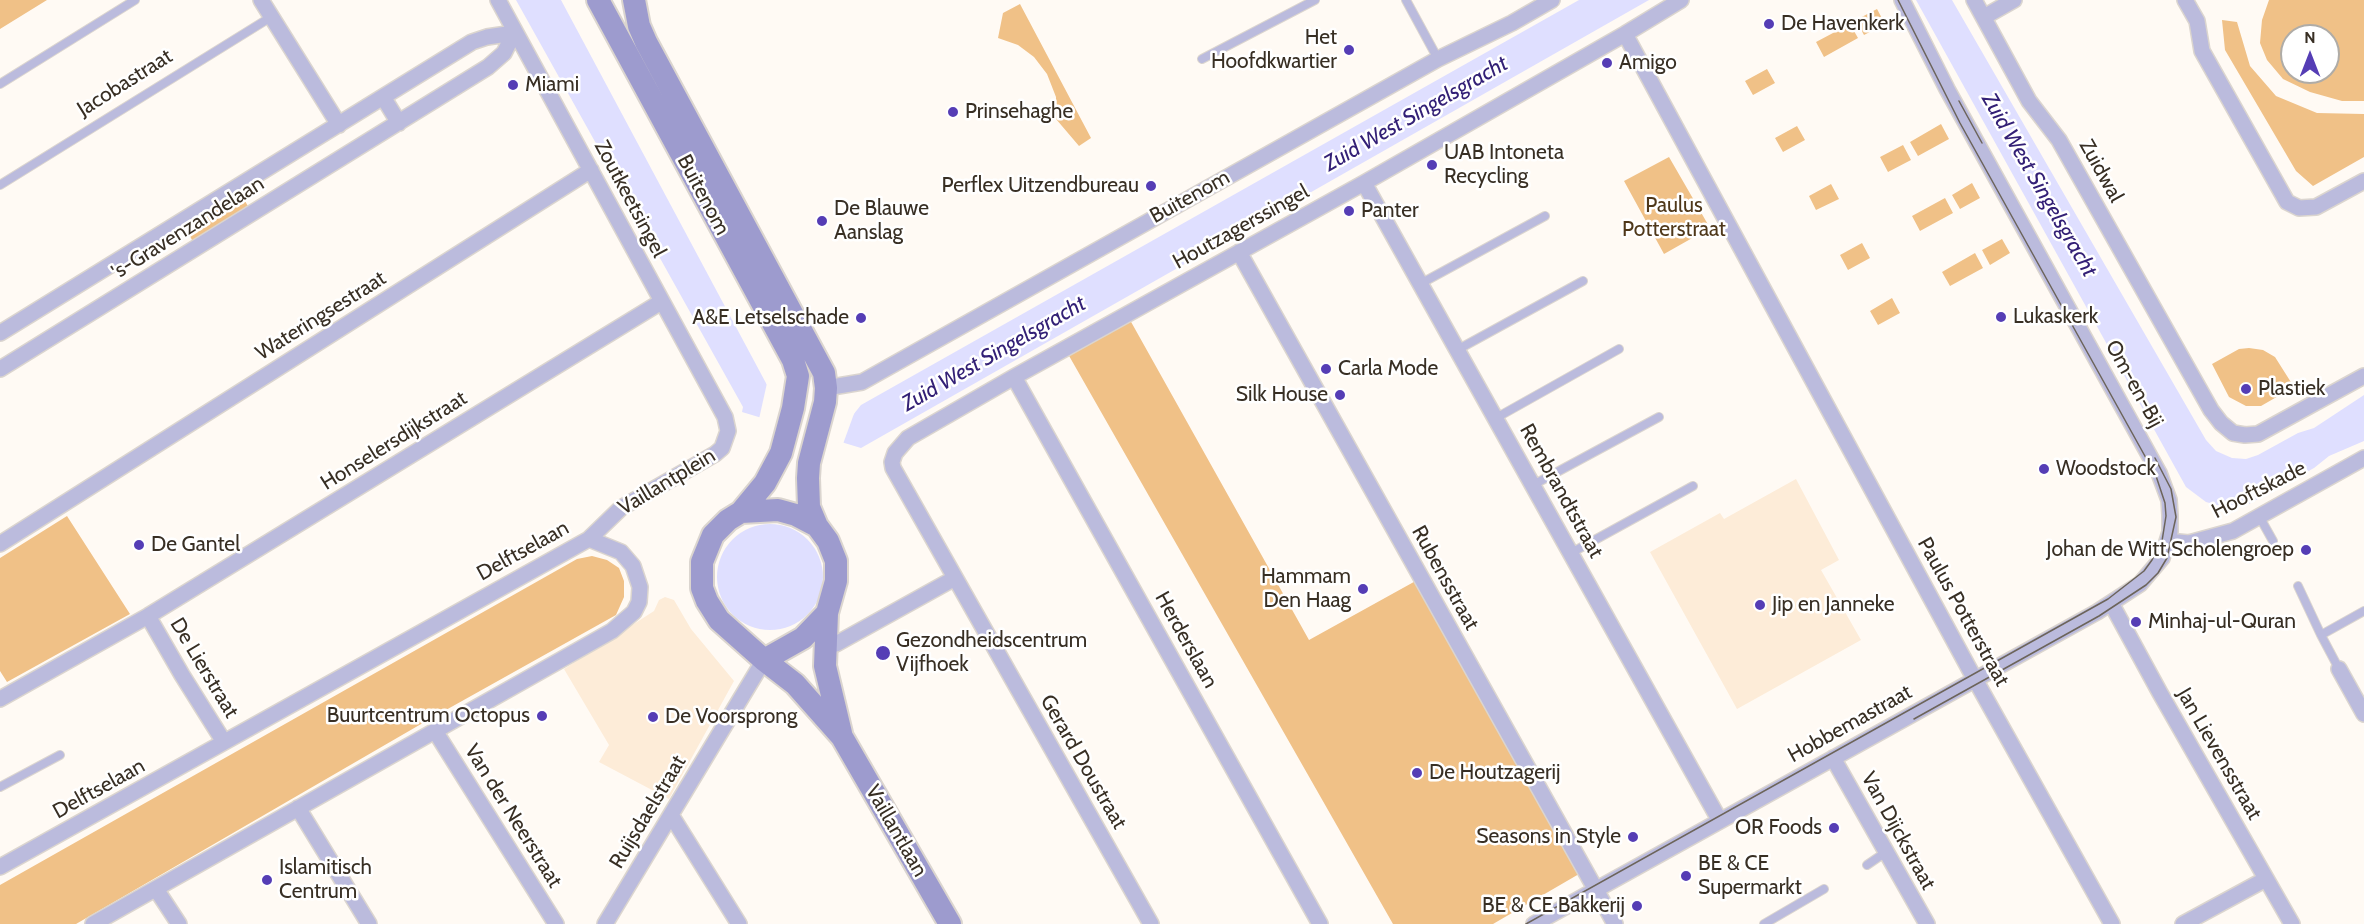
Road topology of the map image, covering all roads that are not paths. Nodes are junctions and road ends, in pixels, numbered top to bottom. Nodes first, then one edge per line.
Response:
1 (135, 0) edge
2 (261, 0) edge
3 (498, 0) edge
4 (598, 0) edge
5 (634, 0) edge
6 (1315, 0) edge
7 (1406, 0) edge
8 (1552, 0) edge
9 (1681, 0) edge
10 (1902, 0) edge
11 (1974, 0) edge
12 (2014, 0) edge
13 (2185, 0) edge
14 (272, 17) junction
15 (1984, 17) junction
16 (514, 33) junction
17 (1625, 34) junction
18 (1202, 59) dead end
19 (1438, 59) junction
20 (0, 84) edge
21 (383, 97) junction
22 (399, 123) junction
23 (339, 125) junction
24 (591, 170) junction
25 (2364, 181) edge
26 (1364, 183) junction
27 (0, 185) edge
28 (1545, 216) dead end
29 (1239, 252) junction
30 (1583, 281) dead end
31 (1420, 284) junction
32 (661, 302) junction
33 (0, 333) edge
34 (1619, 349) dead end
35 (1457, 350) junction
36 (0, 369) edge
37 (2364, 376) edge
38 (1014, 377) junction
39 (826, 395) junction
40 (725, 417) joint
41 (1659, 417) dead end
42 (1496, 418) junction
43 (2364, 458) edge
44 (892, 462) joint
45 (1533, 485) junction
46 (1693, 486) dead end
47 (741, 512) junction
48 (2259, 516) junction
49 (817, 526) junction
50 (589, 539) junction
51 (2168, 541) junction
52 (2273, 541) dead end
53 (0, 544) edge
54 (1571, 553) junction
55 (955, 578) junction
56 (2298, 586) dead end
57 (2111, 603) junction
58 (2364, 612) edge
59 (828, 613) junction
60 (148, 616) junction
61 (2321, 635) junction
62 (824, 647) junction
63 (764, 660) junction
64 (2339, 669) joint
65 (1975, 679) junction
66 (0, 699) edge
67 (2364, 714) edge
68 (435, 731) junction
69 (842, 737) junction
70 (224, 742) junction
71 (60, 755) dead end
72 (1833, 758) junction
73 (0, 787) edge
74 (298, 808) junction
75 (671, 814) junction
76 (1720, 821) junction
77 (1886, 852) junction
78 (1867, 865) dead end
79 (0, 867) edge
80 (2266, 879) junction
81 (156, 889) junction
82 (1824, 889) dead end
83 (1596, 890) junction
84 (93, 924) edge
85 (179, 924) edge
86 (369, 924) edge
87 (556, 924) edge
88 (605, 924) edge
89 (740, 924) edge
90 (950, 924) edge
91 (1151, 924) edge
92 (1320, 924) edge
93 (1534, 924) edge
94 (1615, 924) edge
95 (1764, 924) edge
96 (1926, 924) edge
97 (2112, 924) edge
98 (2183, 924) edge
99 (2292, 924) edge

1 - 20 lane
2 - 14 street
3 - 16 street, Zoutkeetsingel
4 - 47 main road, Buitenom
5 - 39 main road, Buitenom
6 - 18 lane
7 - 19 lane
8 - 19 street, Buitenom
9 - 17 street, Houtzagerssingel
10 - 51 street, Om-en-Bij
11 - 15 street, Zuidwal
12 - 15 street
13 - 25 street
14 - 23 street
14 - 27 lane, Jacobastraat
15 - 37 street, Zuidwal
16 - 21 street, 's-Gravenzandelaan
16 - 22 street, 's-Gravenzandelaan
16 - 24 street, Zoutkeetsingel
17 - 26 street, Houtzagerssingel
17 - 65 street, Paulus Potterstraat
19 - 39 street, Buitenom
21 - 22 street
21 - 23 street, 's-Gravenzandelaan
22 - 36 street, 's-Gravenzandelaan
23 - 33 street, 's-Gravenzandelaan
24 - 32 street, Zoutkeetsingel
24 - 53 street, Wateringsestraat
26 - 29 street, Houtzagerssingel
26 - 31 street, Rembrandtstraat
28 - 31 lane
29 - 38 street, Houtzagerssingel
29 - 83 street, Rubensstraat
30 - 35 lane
31 - 35 street, Rembrandtstraat
32 - 40 street, Zoutkeetsingel
32 - 60 street, Honselersdijkstraat
34 - 42 lane
35 - 42 street, Rembrandtstraat
38 - 44 street, Houtzagerssingel
38 - 92 street, Herderslaan
39 - 49 main road, Buitenom
40 - 50 street, Vaillantplein
41 - 45 lane
42 - 45 street, Rembrandtstraat
43 - 48 street, Hooftskade
44 - 55 street, Gerard Doustraat
45 - 54 street, Rembrandtstraat
46 - 54 lane
47 - 49 main road
47 - 63 main road
48 - 51 street, Hooftskade
48 - 52 lane
49 - 59 main road
50 - 68 street, Delftselaan
50 - 70 street, Delftselaan
51 - 57 street, Hobbemastraat
54 - 76 street, Rembrandtstraat
55 - 62 street
55 - 91 street, Gerard Doustraat
56 - 61 lane
57 - 65 street, Hobbemastraat
57 - 80 street, Jan Lievensstraat
58 - 61 lane
59 - 62 main road, Vaillantlaan
59 - 63 main road
60 - 66 street, Honselersdijkstraat
60 - 70 street, De Lierstraat
61 - 64 lane
62 - 69 main road, Vaillantlaan
63 - 69 main road, Vaillantlaan
63 - 75 street, Ruijsdaelstraat
64 - 67 street
65 - 72 street, Hobbemastraat
65 - 97 street, Paulus Potterstraat
68 - 74 street, Delftselaan
68 - 87 street, Van der Neerstraat
69 - 90 main road, Vaillantlaan
70 - 79 street, Delftselaan
71 - 73 lane
72 - 76 street, Hobbemastraat
72 - 77 street, Van Dijckstraat
74 - 81 street, Delftselaan
74 - 86 street
75 - 88 street, Ruijsdaelstraat
75 - 89 street
76 - 83 street, Hobbemastraat
77 - 78 lane
77 - 96 street, Van Dijckstraat
80 - 98 street
80 - 99 street, Jan Lievensstraat
81 - 84 street, Delftselaan
81 - 85 street
82 - 95 lane
83 - 93 street, Hobbemastraat
83 - 94 street, Rubensstraat

